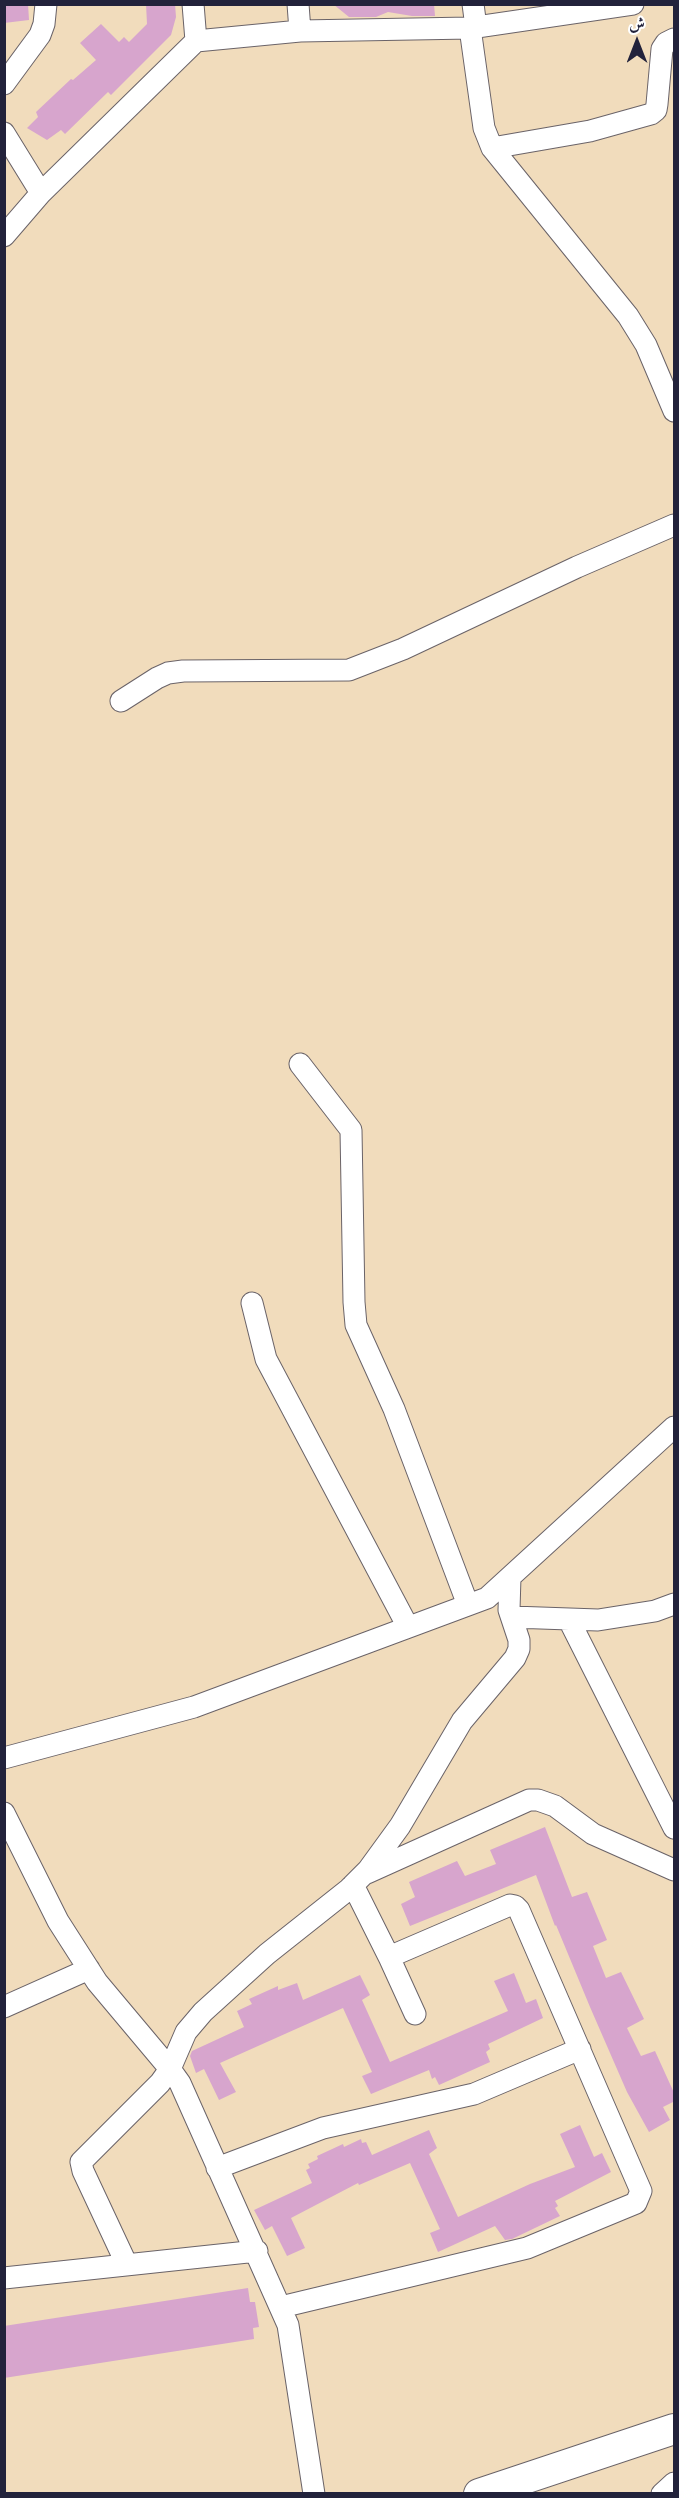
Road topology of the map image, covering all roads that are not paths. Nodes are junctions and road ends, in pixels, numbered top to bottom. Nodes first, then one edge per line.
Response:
1 (46, 4) edge
2 (193, 4) edge
3 (298, 4) edge
4 (473, 4) edge
5 (633, 4) edge
6 (473, 27) junction
7 (300, 31) junction
8 (675, 39) edge
9 (196, 41) junction
10 (4, 84) edge
11 (4, 133) edge
12 (492, 148) junction
13 (41, 193) junction
14 (4, 237) edge
15 (674, 410) edge
16 (675, 525) edge
17 (121, 701) dead end
18 (300, 1064) dead end
19 (252, 1303) dead end
20 (675, 1427) edge
21 (510, 1577) junction
22 (477, 1601) junction
23 (675, 1604) edge
24 (510, 1613) junction
25 (569, 1620) junction
26 (408, 1627) junction
27 (4, 1758) edge
28 (4, 1813) edge
29 (675, 1828) edge
30 (675, 1870) edge
31 (358, 1880) junction
32 (389, 1957) junction
33 (89, 1970) junction
34 (4, 2007) edge
35 (415, 2014) dead end
36 (580, 2049) junction
37 (170, 2069) junction
38 (217, 2168) junction
39 (257, 2252) junction
40 (127, 2265) junction
41 (4, 2278) edge
42 (281, 2307) junction
43 (675, 2429) edge
44 (675, 2447) edge
45 (675, 2483) edge
46 (314, 2493) edge
47 (479, 2493) edge
48 (532, 2493) edge
49 (662, 2493) edge

1 - 10 street
2 - 9 street
3 - 7 street
4 - 6 street
5 - 6 street
6 - 7 street
6 - 12 street
7 - 9 street
8 - 12 street
9 - 13 street
11 - 13 street
12 - 15 street
13 - 14 street
16 - 17 street
18 - 22 street
19 - 26 street
20 - 21 street
21 - 22 street
21 - 24 street
22 - 24 street
22 - 26 street
23 - 25 street
24 - 25 street
24 - 31 street
25 - 29 street
26 - 27 street
28 - 33 street
30 - 31 street
31 - 32 street
31 - 37 street
32 - 35 street
32 - 36 street
33 - 34 street
33 - 37 street
36 - 38 street
36 - 42 street
37 - 38 street
37 - 40 street
38 - 39 street
39 - 40 street
39 - 42 street
40 - 41 street
42 - 46 street
43 - 47 main road
44 - 48 main road
45 - 49 street

